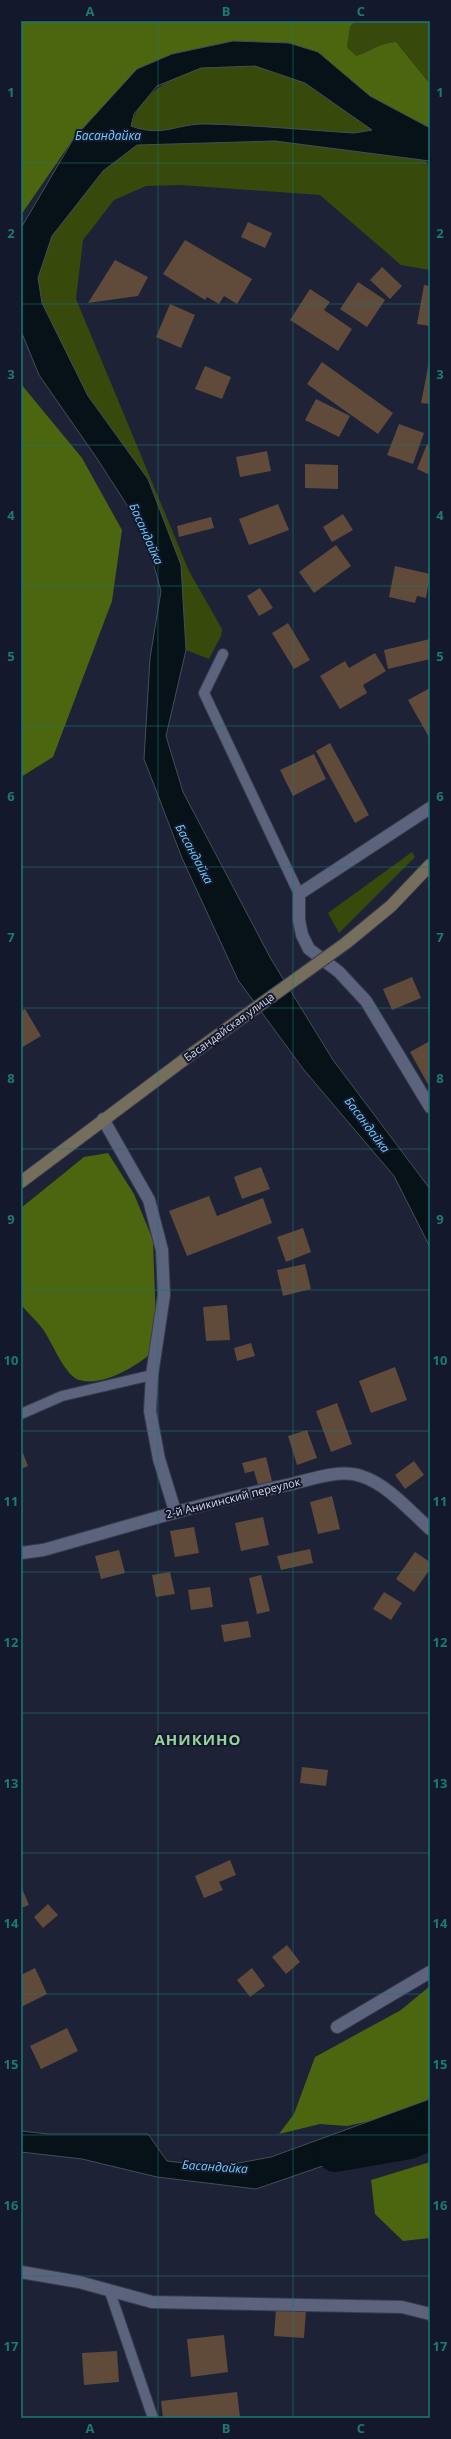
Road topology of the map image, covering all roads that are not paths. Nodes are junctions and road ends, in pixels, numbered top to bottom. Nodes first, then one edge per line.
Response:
1 (223, 654) dead end
2 (430, 808) edge
3 (430, 865) edge
4 (299, 894) junction
5 (430, 1107) edge
6 (103, 1119) junction
7 (21, 1182) edge
8 (152, 1375) junction
9 (21, 1414) edge
10 (175, 1511) junction
11 (430, 1529) edge
12 (21, 1553) edge
13 (430, 1972) edge
14 (338, 2027) dead end
15 (21, 2272) edge
16 (110, 2292) junction
17 (430, 2314) edge
18 (153, 2418) edge

1 - 4 lane
2 - 4 street
3 - 6 street, Басандайская улица, bridge
4 - 5 street
6 - 7 street, Басандайская улица
6 - 8 street
8 - 9 lane
8 - 10 street
10 - 11 street, 2-й Аникинский переулок
10 - 12 street, 2-й Аникинский переулок
13 - 14 street
15 - 16 street
16 - 17 street
16 - 18 lane

